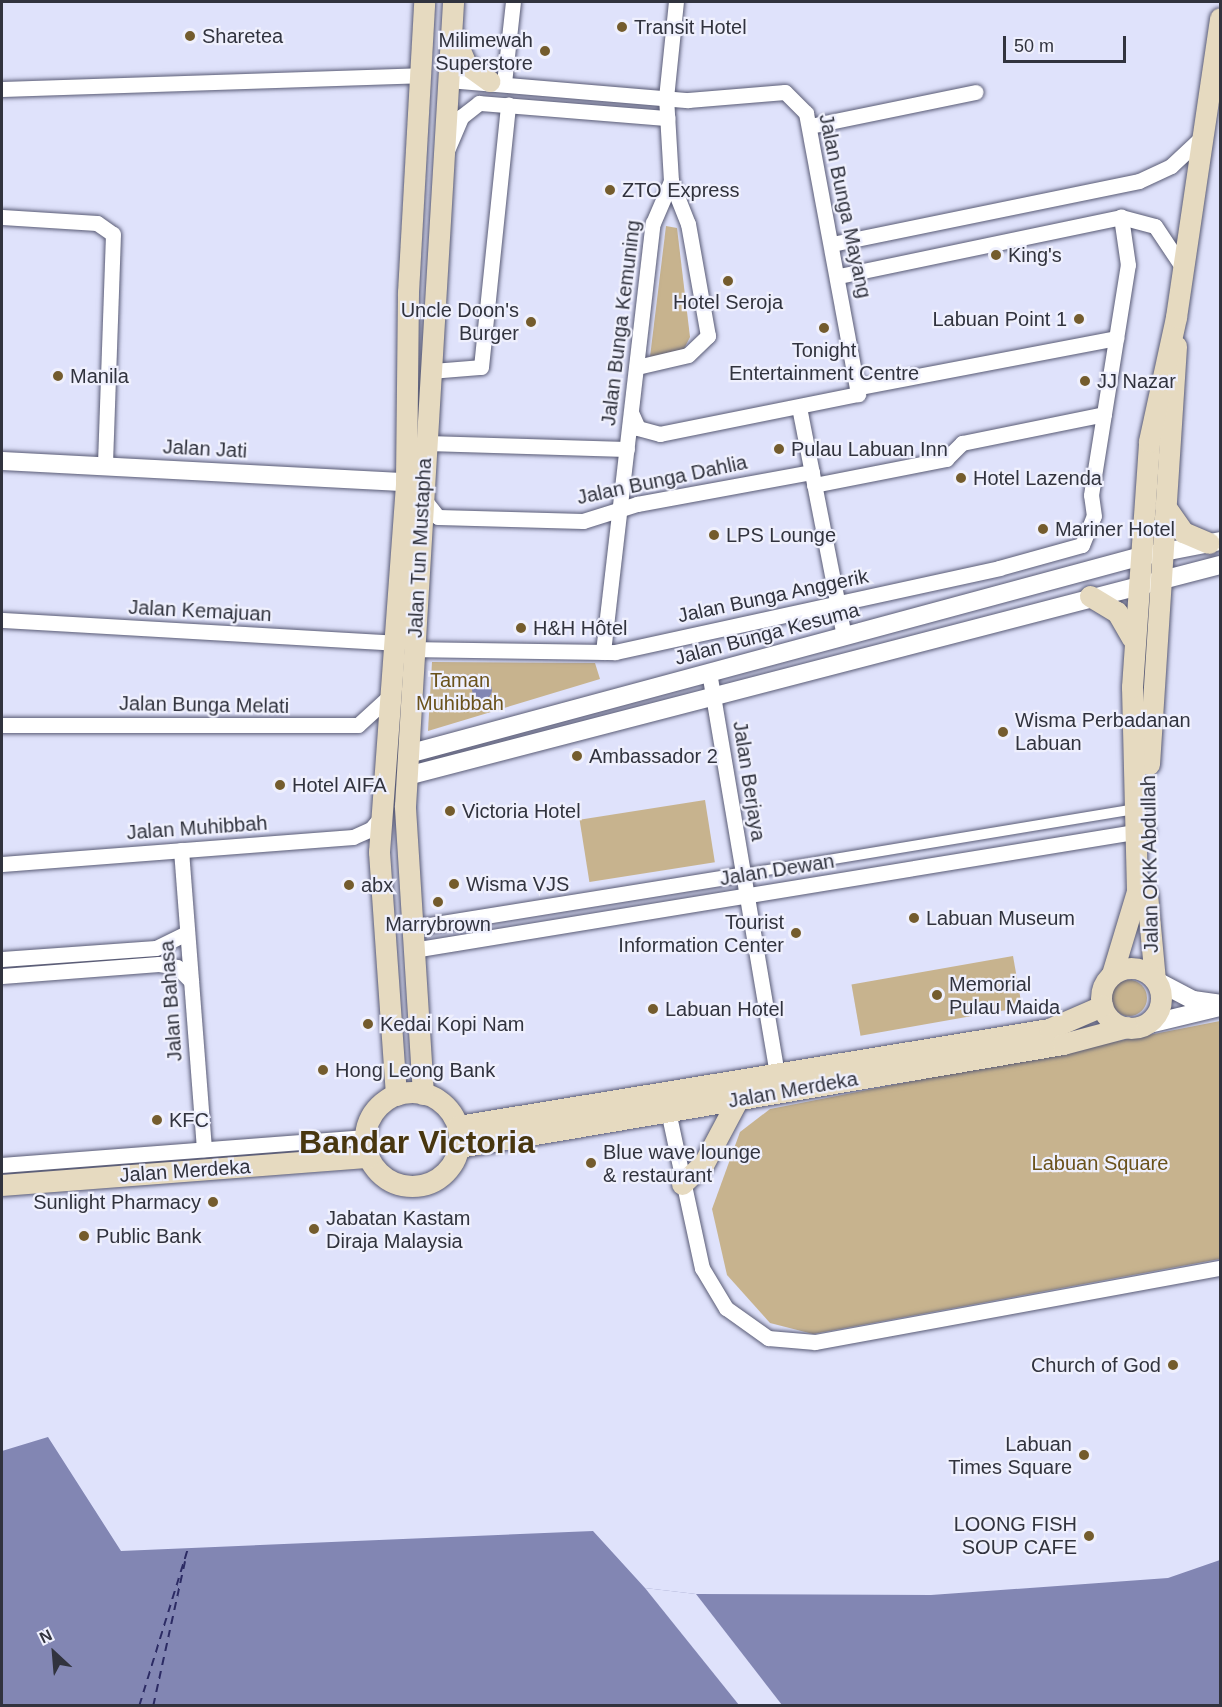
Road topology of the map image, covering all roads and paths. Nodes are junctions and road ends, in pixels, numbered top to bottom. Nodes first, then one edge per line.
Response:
1 (424, 2) edge
2 (513, 2) edge
3 (676, 2) edge
4 (452, 10) edge
5 (1221, 18) edge
6 (420, 75) junction
7 (448, 80) junction
8 (496, 82) junction
9 (2, 88) edge
10 (976, 92) dead end
11 (666, 98) junction
12 (508, 104) junction
13 (667, 117) junction
14 (810, 126) junction
15 (417, 133) junction
16 (1203, 136) junction
17 (443, 162) junction
18 (671, 181) junction
19 (1121, 217) junction
20 (2, 218) edge
21 (832, 244) junction
22 (1184, 268) junction
23 (838, 276) junction
24 (1176, 317) junction
25 (1116, 338) junction
26 (637, 367) junction
27 (430, 371) junction
28 (860, 387) junction
29 (799, 407) junction
30 (631, 412) junction
31 (1104, 414) junction
32 (426, 443) junction
33 (627, 449) junction
34 (2, 461) edge
35 (105, 467) junction
36 (813, 479) junction
37 (406, 482) junction
38 (423, 498) junction
39 (1165, 506) junction
40 (620, 510) junction
41 (1215, 542) edge
42 (1161, 553) junction
43 (1138, 557) junction
44 (1221, 565) edge
45 (1160, 579) junction
46 (1135, 584) junction
47 (1090, 596) junction
48 (837, 604) junction
49 (2, 620) edge
50 (844, 636) junction
51 (1133, 642) junction
52 (405, 646) junction
53 (603, 652) junction
54 (709, 672) junction
55 (393, 693) junction
56 (713, 696) junction
57 (2, 725) edge
58 (408, 754) junction
59 (406, 776) junction
60 (1137, 809) junction
61 (384, 812) junction
62 (1142, 831) junction
63 (181, 850) junction
64 (2, 864) edge
65 (743, 874) junction
66 (747, 896) junction
67 (516, 911) junction
68 (411, 928) junction
69 (187, 933) junction
70 (520, 933) junction
71 (413, 950) junction
72 (2, 959) edge
73 (1112, 974) junction
74 (2, 976) edge
75 (1155, 980) junction
76 (191, 981) junction
77 (1221, 1005) edge
78 (1102, 1006) junction
79 (1134, 1026) junction
80 (777, 1074) junction
81 (423, 1094) junction
82 (396, 1095) junction
83 (738, 1100) junction
84 (668, 1111) junction
85 (458, 1137) junction
86 (367, 1147) junction
87 (204, 1149) junction
88 (2, 1165) edge
89 (682, 1184) junction
90 (2, 1185) edge
91 (1221, 1268) edge

1 - 6 main road, Jalan Tun Mustapha
2 - 8 street
3 - 11 street, Jalan Bunga Kemuning
4 - 7 main road, Jalan Tun Mustapha
4 - 8 main road
5 - 16 main road, Jalan OKK Abdullah
6 - 9 street
6 - 15 main road, Jalan Tun Mustapha
7 - 8 street, Jalan Bunga Mayang
7 - 15 main road
7 - 17 main road, Jalan Tun Mustapha
8 - 11 street, Jalan Bunga Mayang
10 - 14 street
11 - 13 street, Jalan Bunga Kemuning
11 - 14 street, Jalan Bunga Mayang
12 - 13 street
12 - 17 street
12 - 27 street
13 - 18 street, Jalan Bunga Kemuning
14 - 21 street, Jalan Bunga Mayang
15 - 37 main road, Jalan Tun Mustapha
16 - 21 street
16 - 22 main road, Jalan OKK Abdullah
17 - 27 main road, Jalan Tun Mustapha
18 - 26 street, Jalan Bunga Kemuning
18 - 26 street
19 - 22 street
19 - 23 street
19 - 25 street
20 - 35 street
21 - 23 street, Jalan Bunga Mayang
22 - 24 main road, Jalan OKK Abdullah
23 - 28 street, Jalan Bunga Mayang
24 - 39 main road, Jalan OKK Abdullah
24 - 43 main road, Jalan OKK Abdullah
25 - 28 street
25 - 31 street
26 - 30 street, Jalan Bunga Kemuning
27 - 32 main road, Jalan Tun Mustapha
28 - 29 street
29 - 30 street
29 - 36 street
30 - 33 street, Jalan Bunga Kemuning
31 - 36 street, Jalan Bunga Dahlia
31 - 48 street, Jalan Bunga Anggerik
32 - 33 street
32 - 38 main road, Jalan Tun Mustapha
33 - 40 street, Jalan Bunga Kemuning
34 - 35 street, Jalan Jati
35 - 37 street, Jalan Jati
36 - 40 street, Jalan Bunga Dahlia
36 - 48 street
37 - 52 main road, Jalan Tun Mustapha
38 - 40 street, Jalan Bunga Dahlia
38 - 52 main road, Jalan Tun Mustapha
39 - 41 main road
39 - 42 main road, Jalan OKK Abdullah
40 - 53 street, Jalan Bunga Kemuning
41 - 42 street, Jalan Bunga Kesuma
42 - 43 street, Jalan Bunga Kesuma
42 - 45 main road, Jalan OKK Abdullah
43 - 46 main road, Jalan OKK Abdullah
43 - 50 street, Jalan Bunga Kesuma
44 - 45 street
45 - 46 street
45 - 62 main road, Jalan OKK Abdullah
46 - 47 street
46 - 51 main road, Jalan OKK Abdullah
47 - 51 main road
47 - 56 street
48 - 50 street
48 - 53 street, Jalan Bunga Anggerik
49 - 52 street, Jalan Kemajuan
50 - 54 street, Jalan Bunga Kesuma
51 - 60 main road, Jalan OKK Abdullah
52 - 53 street, Jalan Bunga Anggerik
52 - 55 main road, Jalan Tun Mustapha
52 - 58 main road, Jalan Tun Mustapha
54 - 56 street, Jalan Berjaya
54 - 58 street, Jalan Bunga Kesuma
55 - 57 street, Jalan Bunga Melati
55 - 61 main road, Jalan Tun Mustapha
56 - 59 street
56 - 65 street, Jalan Berjaya
58 - 59 main road, Jalan Tun Mustapha
59 - 68 main road, Jalan Tun Mustapha
60 - 62 main road, Jalan OKK Abdullah
60 - 65 street, Jalan Dewan
61 - 63 street, Jalan Muhibbah
61 - 82 main road, Jalan Tun Mustapha
62 - 66 street, Jalan Dewan
62 - 73 main road, Jalan OKK Abdullah
62 - 75 main road, Jalan OKK Abdullah
63 - 64 street, Jalan Muhibbah
63 - 69 street, Jalan Bahasa
65 - 66 street, Jalan Berjaya
65 - 67 street, Jalan Dewan
66 - 70 street, Jalan Dewan
66 - 80 street, Jalan Berjaya
67 - 68 street, Jalan Dewan
67 - 70 street
68 - 71 main road, Jalan Tun Mustapha
69 - 72 street
69 - 76 street, Jalan Bahasa
70 - 71 street, Jalan Dewan
71 - 81 main road, Jalan Tun Mustapha
73 - 75 main road
73 - 78 main road
74 - 76 street
75 - 77 street, Jalan Merdeka
75 - 79 main road
76 - 87 street, Jalan Bahasa
77 - 79 street, Jalan Merdeka
78 - 79 main road
78 - 80 main road, Jalan Merdeka
79 - 83 main road, Jalan Merdeka
80 - 85 main road, Jalan Merdeka
81 - 82 main road
81 - 85 main road
82 - 86 main road
83 - 84 main road, Jalan Merdeka
83 - 89 main road
84 - 85 main road, Jalan Merdeka
84 - 89 street
85 - 86 main road
86 - 87 street, Jalan Merdeka
86 - 90 main road, Jalan Merdeka
87 - 88 street, Jalan Merdeka
89 - 91 street

